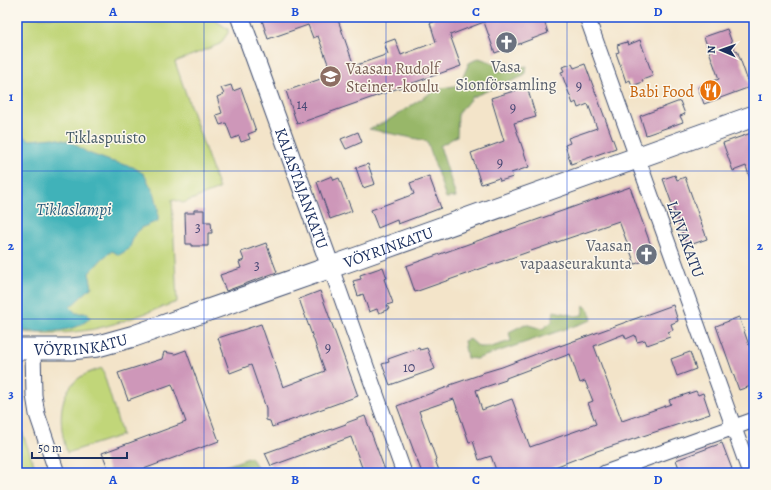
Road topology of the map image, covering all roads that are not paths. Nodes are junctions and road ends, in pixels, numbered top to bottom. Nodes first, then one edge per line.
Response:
1 (240, 17) edge
2 (587, 17) edge
3 (754, 116) edge
4 (637, 157) junction
5 (331, 268) junction
6 (25, 349) edge
7 (754, 420) edge
8 (734, 427) junction
9 (57, 473) edge
10 (404, 473) edge
11 (605, 473) edge
12 (750, 473) edge

1 - 5 street, KALASTAJANKATU
2 - 4 street, LAIVAKATU
3 - 4 main road, VÖYRINKATU
4 - 5 main road, VÖYRINKATU
4 - 8 street, LAIVAKATU
5 - 6 main road, VÖYRINKATU
5 - 10 street, KALASTAJANKATU
6 - 9 street
7 - 8 street
8 - 11 street
8 - 12 street, LAIVAKATU

